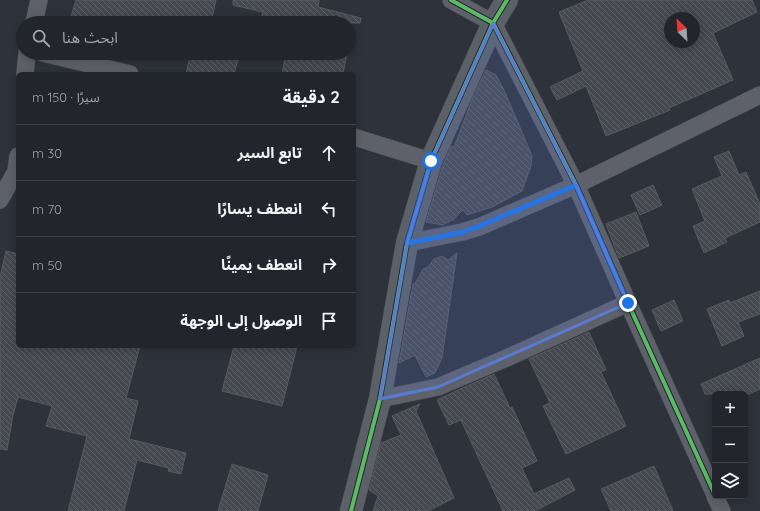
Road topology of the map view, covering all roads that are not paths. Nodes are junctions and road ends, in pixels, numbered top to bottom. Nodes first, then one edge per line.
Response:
1 (39, 0) edge
2 (451, 0) edge
3 (507, 0) edge
4 (36, 16) edge
5 (494, 23) junction
6 (26, 60) edge
7 (72, 60) edge
8 (25, 72) edge
9 (122, 72) edge
10 (760, 95) edge
11 (356, 138) edge
12 (431, 161) junction
13 (16, 170) edge
14 (576, 185) junction
15 (0, 200) edge
16 (407, 243) junction
17 (628, 303) junction
18 (380, 399) junction
19 (712, 489) edge
20 (716, 499) edge
21 (351, 511) edge
22 (722, 511) edge

1 - 4 street
2 - 5 street
3 - 5 street
5 - 12 street
5 - 14 street
6 - 8 street
7 - 9 street
10 - 14 street
11 - 12 street
12 - 16 street
13 - 15 street
14 - 16 street
14 - 17 street
16 - 18 street
17 - 18 street
17 - 19 street
18 - 21 street
20 - 22 street

